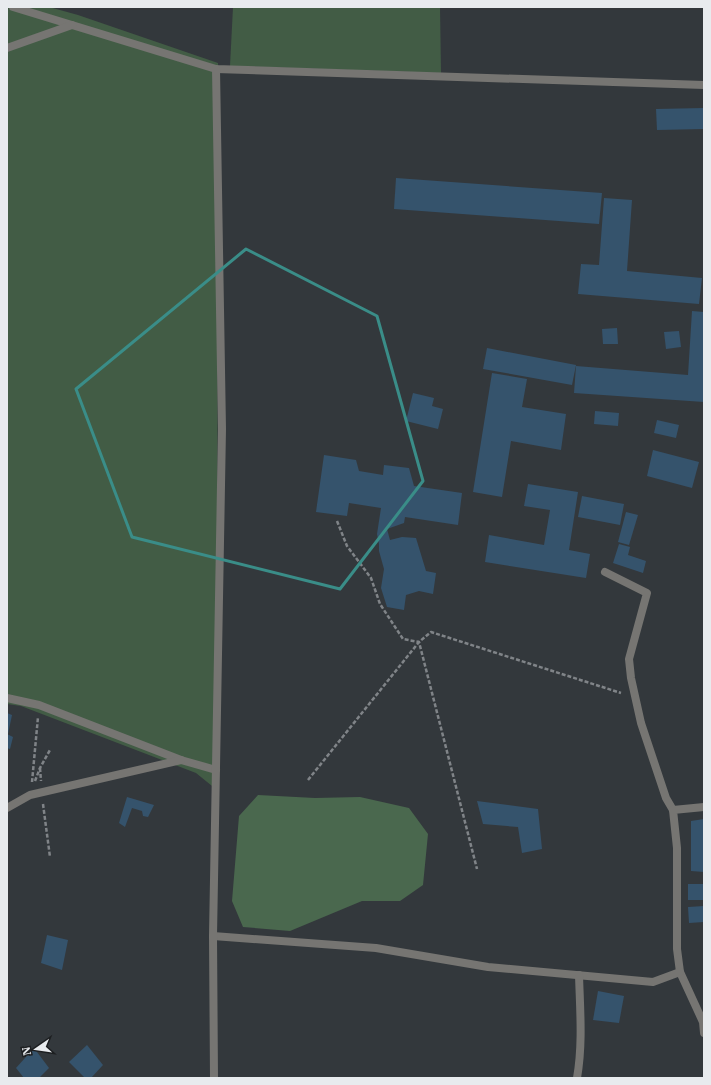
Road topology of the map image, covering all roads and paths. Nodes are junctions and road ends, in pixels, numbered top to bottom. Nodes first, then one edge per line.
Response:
1 (13, 7) edge
2 (72, 25) junction
3 (7, 48) edge
4 (216, 69) junction
5 (704, 85) edge
6 (337, 521) dead end
7 (604, 572) dead end
8 (419, 642) junction
9 (635, 697) junction
10 (7, 698) edge
11 (39, 705) junction
12 (50, 750) dead end
13 (181, 760) junction
14 (40, 768) junction
15 (216, 770) junction
16 (308, 780) dead end
17 (41, 792) junction
18 (30, 794) junction
19 (704, 807) edge
20 (7, 808) edge
21 (673, 810) junction
22 (50, 857) dead end
23 (478, 869) dead end
24 (213, 936) junction
25 (680, 972) junction
26 (579, 975) junction
27 (704, 1033) edge
28 (214, 1078) edge
29 (577, 1078) edge

1 - 2 street
2 - 3 street
2 - 4 street
4 - 5 street
4 - 15 street
6 - 8 path
7 - 9 street
8 - 9 path
8 - 16 path
8 - 23 path
9 - 21 street
10 - 11 street
11 - 13 street
11 - 18 path
12 - 14 path
13 - 15 street
13 - 17 street
14 - 17 path
14 - 18 path
15 - 24 street
17 - 18 street
17 - 22 path
18 - 20 street
19 - 21 street
21 - 25 street
24 - 26 street
24 - 28 street
25 - 26 street
25 - 27 street
26 - 29 street

